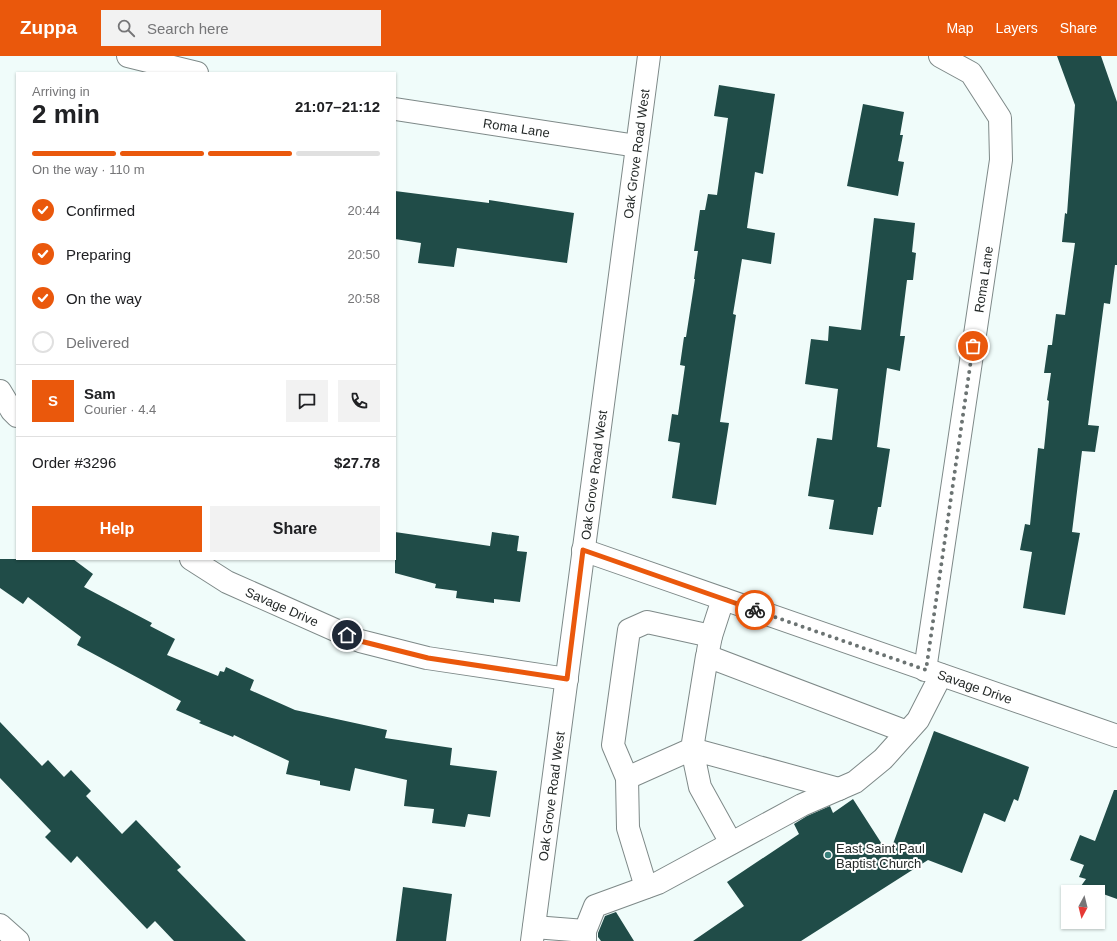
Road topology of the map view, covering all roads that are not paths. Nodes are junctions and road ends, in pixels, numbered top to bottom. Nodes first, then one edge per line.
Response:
1 (128, 56) edge
2 (648, 56) edge
3 (940, 56) edge
4 (193, 72) edge
5 (396, 109) edge
6 (637, 146) junction
7 (0, 391) edge
8 (16, 415) edge
9 (583, 550) junction
10 (193, 560) edge
11 (723, 599) junction
12 (709, 646) junction
13 (933, 672) junction
14 (567, 679) junction
15 (912, 726) junction
16 (1117, 736) edge
17 (692, 749) junction
18 (627, 778) junction
19 (839, 789) junction
20 (731, 843) junction
21 (646, 887) junction
22 (0, 925) edge
23 (533, 934) edge
24 (585, 936) edge
25 (18, 941) edge

1 - 4 street
2 - 6 street, Oak Grove Road West
3 - 13 street, Roma Lane
5 - 6 street, Roma Lane
6 - 9 street, Oak Grove Road West
7 - 8 street
9 - 11 street, Savage Drive
9 - 14 street, Oak Grove Road West
10 - 14 street, Savage Drive
11 - 12 street
11 - 13 street, Savage Drive
12 - 15 street
12 - 17 street
12 - 18 street
13 - 15 street, Roma Lane
13 - 16 street, Savage Drive
14 - 23 street, Oak Grove Road West
15 - 19 street, Roma Lane
17 - 18 street
17 - 19 street
17 - 20 street
18 - 21 street
19 - 20 street, Roma Lane
20 - 21 street, Roma Lane
21 - 24 street, Roma Lane
22 - 25 street
23 - 24 street

